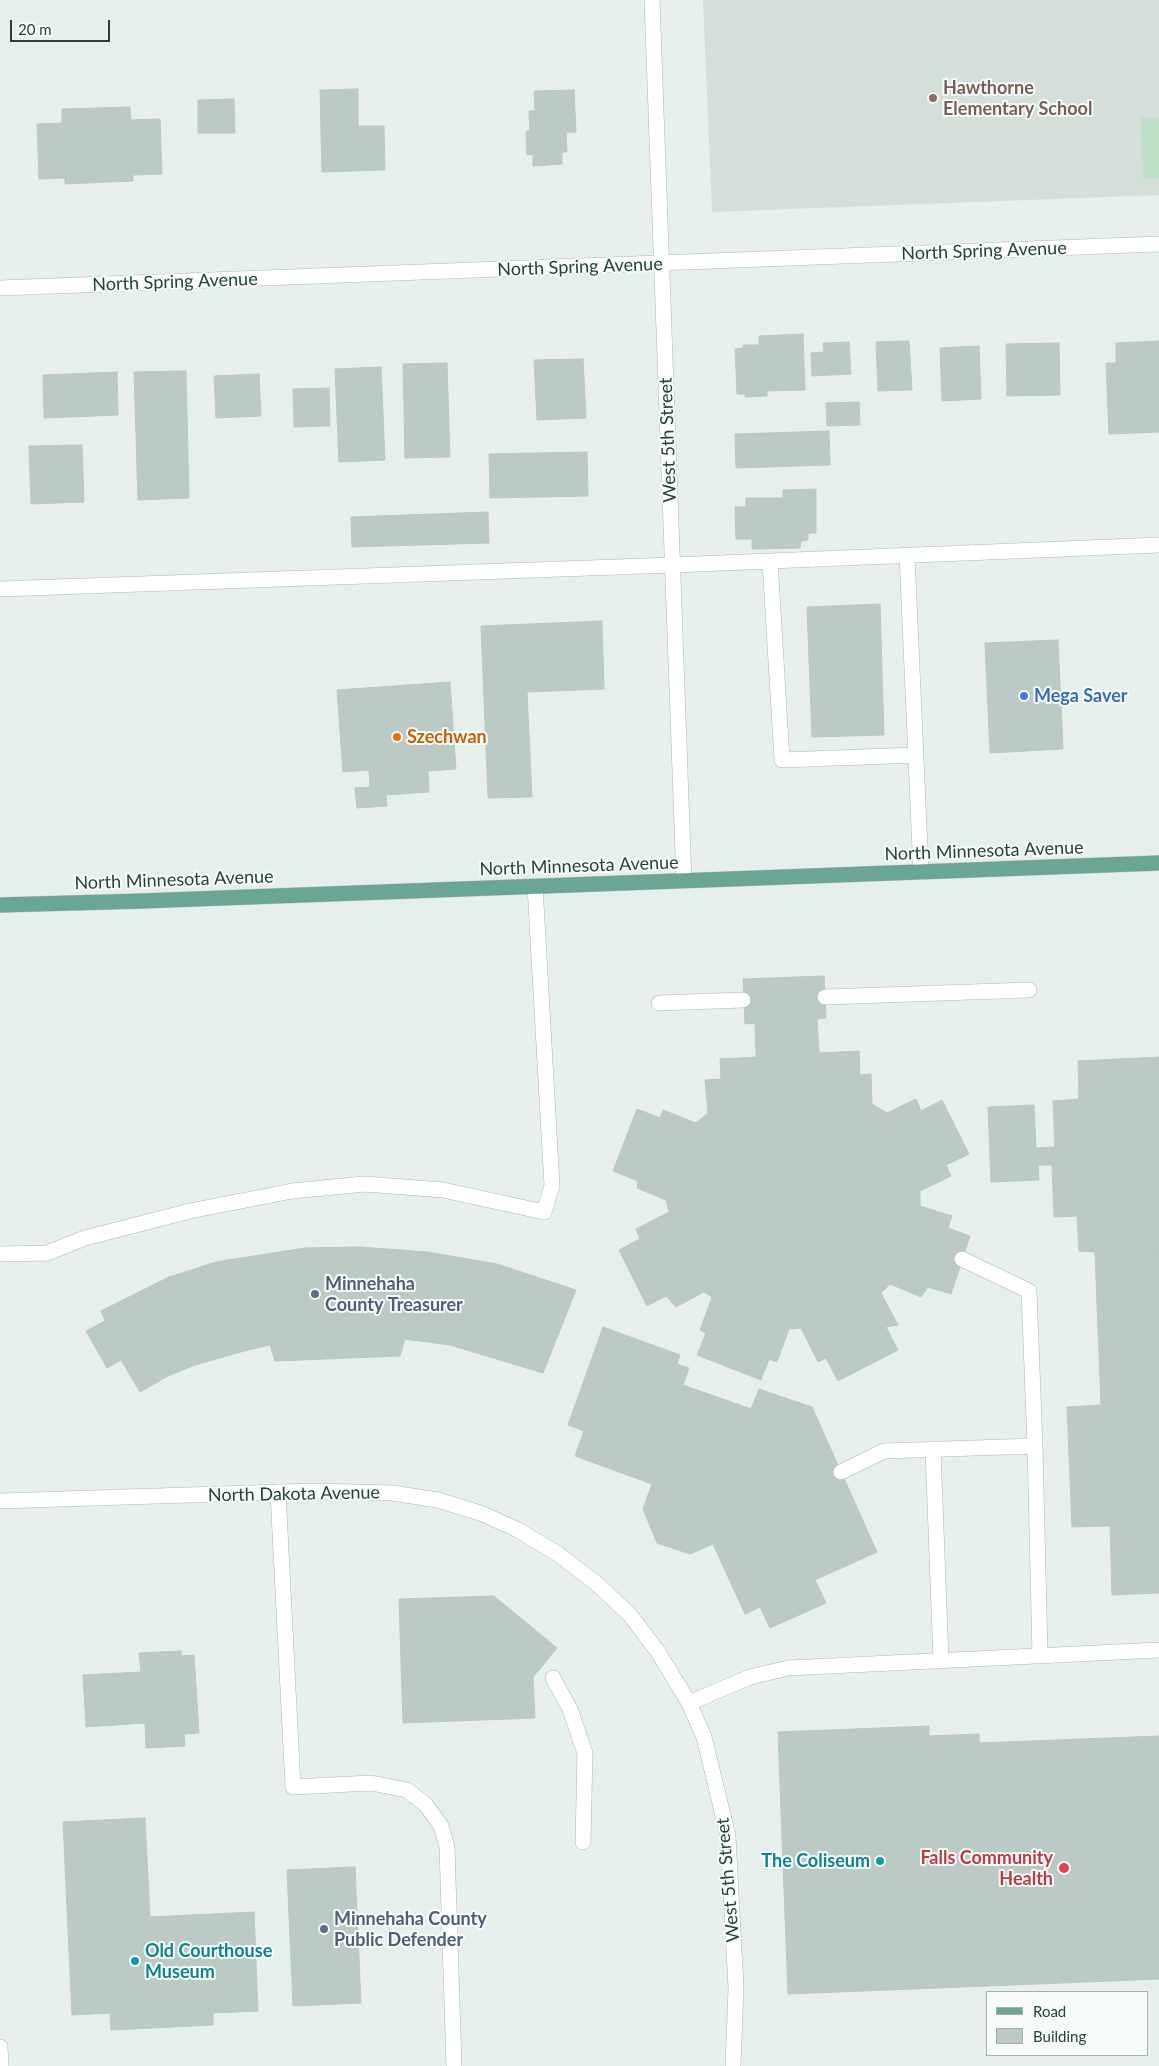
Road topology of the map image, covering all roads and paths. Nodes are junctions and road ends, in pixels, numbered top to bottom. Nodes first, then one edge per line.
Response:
1 (652, 0) edge
2 (1159, 244) edge
3 (662, 264) junction
4 (0, 288) edge
5 (1159, 545) edge
6 (907, 555) junction
7 (770, 561) junction
8 (673, 565) junction
9 (0, 588) edge
10 (916, 755) junction
11 (1159, 863) edge
12 (921, 872) junction
13 (684, 880) junction
14 (535, 886) junction
15 (0, 905) edge
16 (1029, 990) dead end
17 (825, 997) dead end
18 (743, 1000) dead end
19 (659, 1003) dead end
20 (0, 1254) edge
21 (962, 1259) dead end
22 (1035, 1446) junction
23 (934, 1450) junction
24 (841, 1472) dead end
25 (278, 1492) junction
26 (0, 1501) edge
27 (596, 1583) joint
28 (1159, 1650) edge
29 (1040, 1656) junction
30 (941, 1661) junction
31 (554, 1678) dead end
32 (689, 1703) junction
33 (583, 1842) dead end
34 (0, 2047) edge
35 (1, 2066) edge
36 (454, 2066) edge
37 (733, 2066) edge

1 - 3 street, West 5th Street
2 - 3 street, North Spring Avenue
3 - 4 street, North Spring Avenue
3 - 8 street, West 5th Street
5 - 6 street
6 - 7 street
6 - 10 street
7 - 8 street
7 - 10 street
8 - 9 street
8 - 13 street, West 5th Street
10 - 12 street
11 - 12 main road, North Minnesota Avenue
12 - 13 main road, North Minnesota Avenue
13 - 14 main road, North Minnesota Avenue
14 - 15 main road, North Minnesota Avenue
14 - 20 street
16 - 17 street
18 - 19 street
21 - 22 street
22 - 23 street
22 - 29 street
23 - 24 street
23 - 30 street
25 - 26 street, North Dakota Avenue
25 - 27 street, North Dakota Avenue
25 - 36 street
27 - 32 street, West 5th Street
28 - 29 street
29 - 30 street
30 - 32 street
31 - 33 street
32 - 37 street, West 5th Street
34 - 35 street

